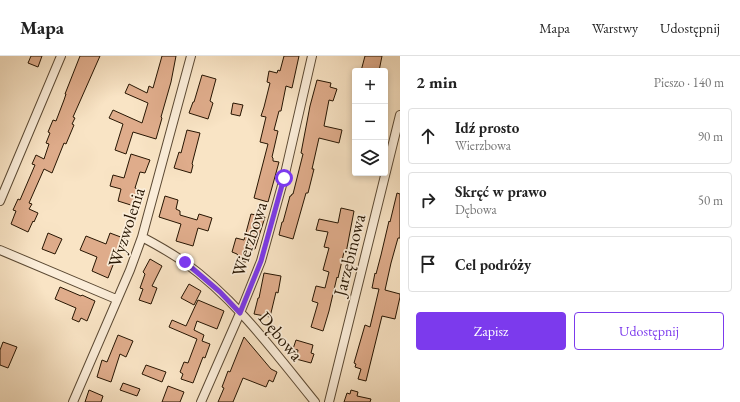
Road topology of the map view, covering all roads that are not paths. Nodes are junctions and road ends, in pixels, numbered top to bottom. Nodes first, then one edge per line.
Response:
1 (61, 56) edge
2 (191, 56) edge
3 (312, 56) edge
4 (400, 115) edge
5 (0, 201) edge
6 (142, 237) junction
7 (0, 250) edge
8 (116, 299) junction
9 (240, 313) junction
10 (72, 402) edge
11 (201, 402) edge
12 (315, 402) edge
13 (328, 402) edge

1 - 5 street
2 - 6 street, Wyzwolenia
3 - 9 street, Wierzbowa
4 - 13 street, Jarzębinowa
6 - 8 street, Wyzwolenia
6 - 9 street, Dębowa
7 - 8 street
8 - 10 street, Wyzwolenia
9 - 11 street, Wierzbowa
9 - 12 street, Dębowa

